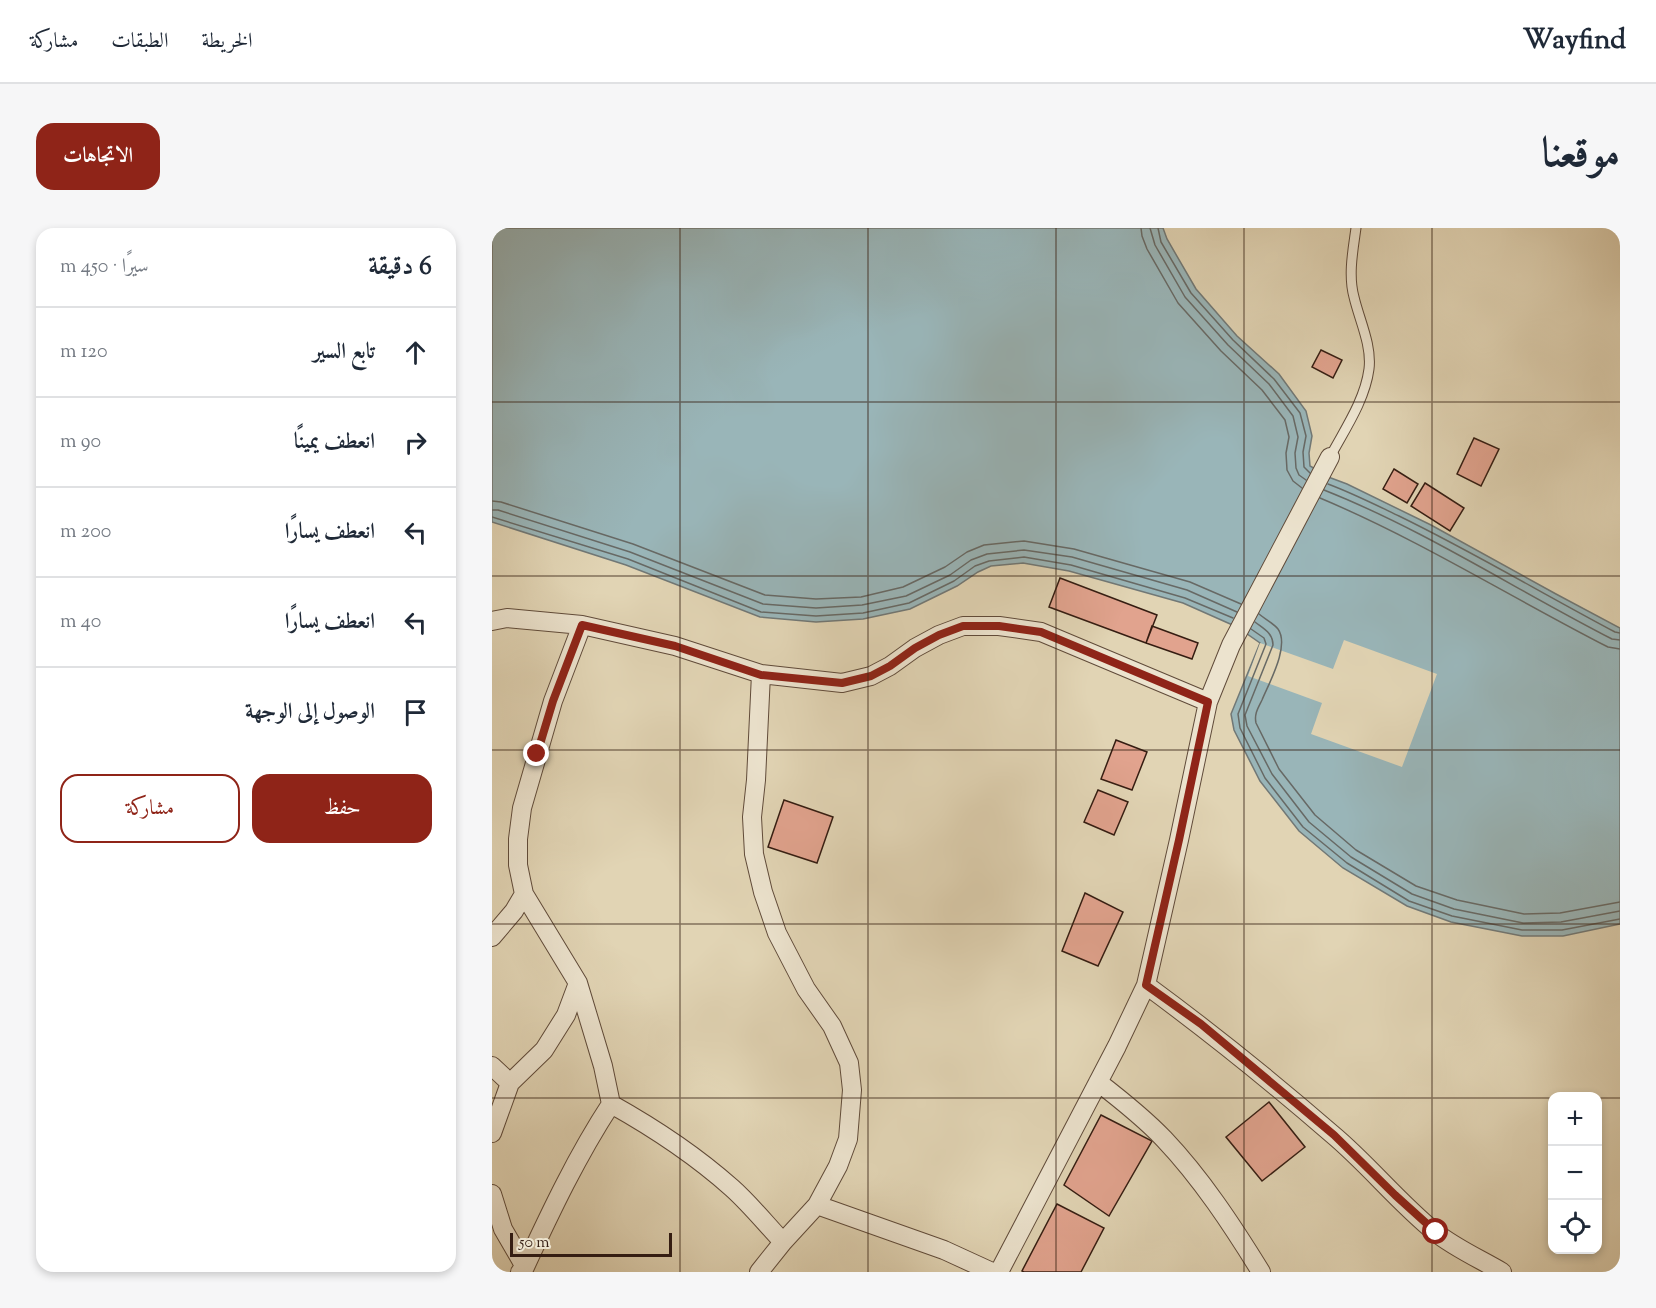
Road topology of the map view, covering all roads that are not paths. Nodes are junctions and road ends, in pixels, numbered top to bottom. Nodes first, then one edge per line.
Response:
1 (1356, 228) edge
2 (1330, 457) joint
3 (492, 621) edge
4 (582, 625) junction
5 (761, 675) junction
6 (1208, 702) junction
7 (524, 894) junction
8 (492, 937) edge
9 (578, 983) junction
10 (1146, 985) junction
11 (492, 1066) edge
12 (1098, 1082) junction
13 (510, 1083) junction
14 (611, 1104) junction
15 (492, 1133) edge
16 (492, 1194) edge
17 (817, 1204) junction
18 (783, 1242) junction
19 (523, 1269) edge
20 (759, 1272) edge
21 (992, 1272) edge
22 (999, 1272) edge
23 (1261, 1272) edge
24 (1502, 1272) edge

1 - 2 lane
2 - 6 street
3 - 4 street
4 - 5 street
4 - 7 street
5 - 6 street
5 - 17 street
6 - 10 street
7 - 8 street
7 - 9 street
9 - 13 street
9 - 14 street
10 - 12 street
10 - 24 street
11 - 13 street
12 - 22 street
12 - 23 street
13 - 15 street
14 - 18 street
14 - 19 street
16 - 19 street
17 - 18 street
17 - 21 street
18 - 20 street

